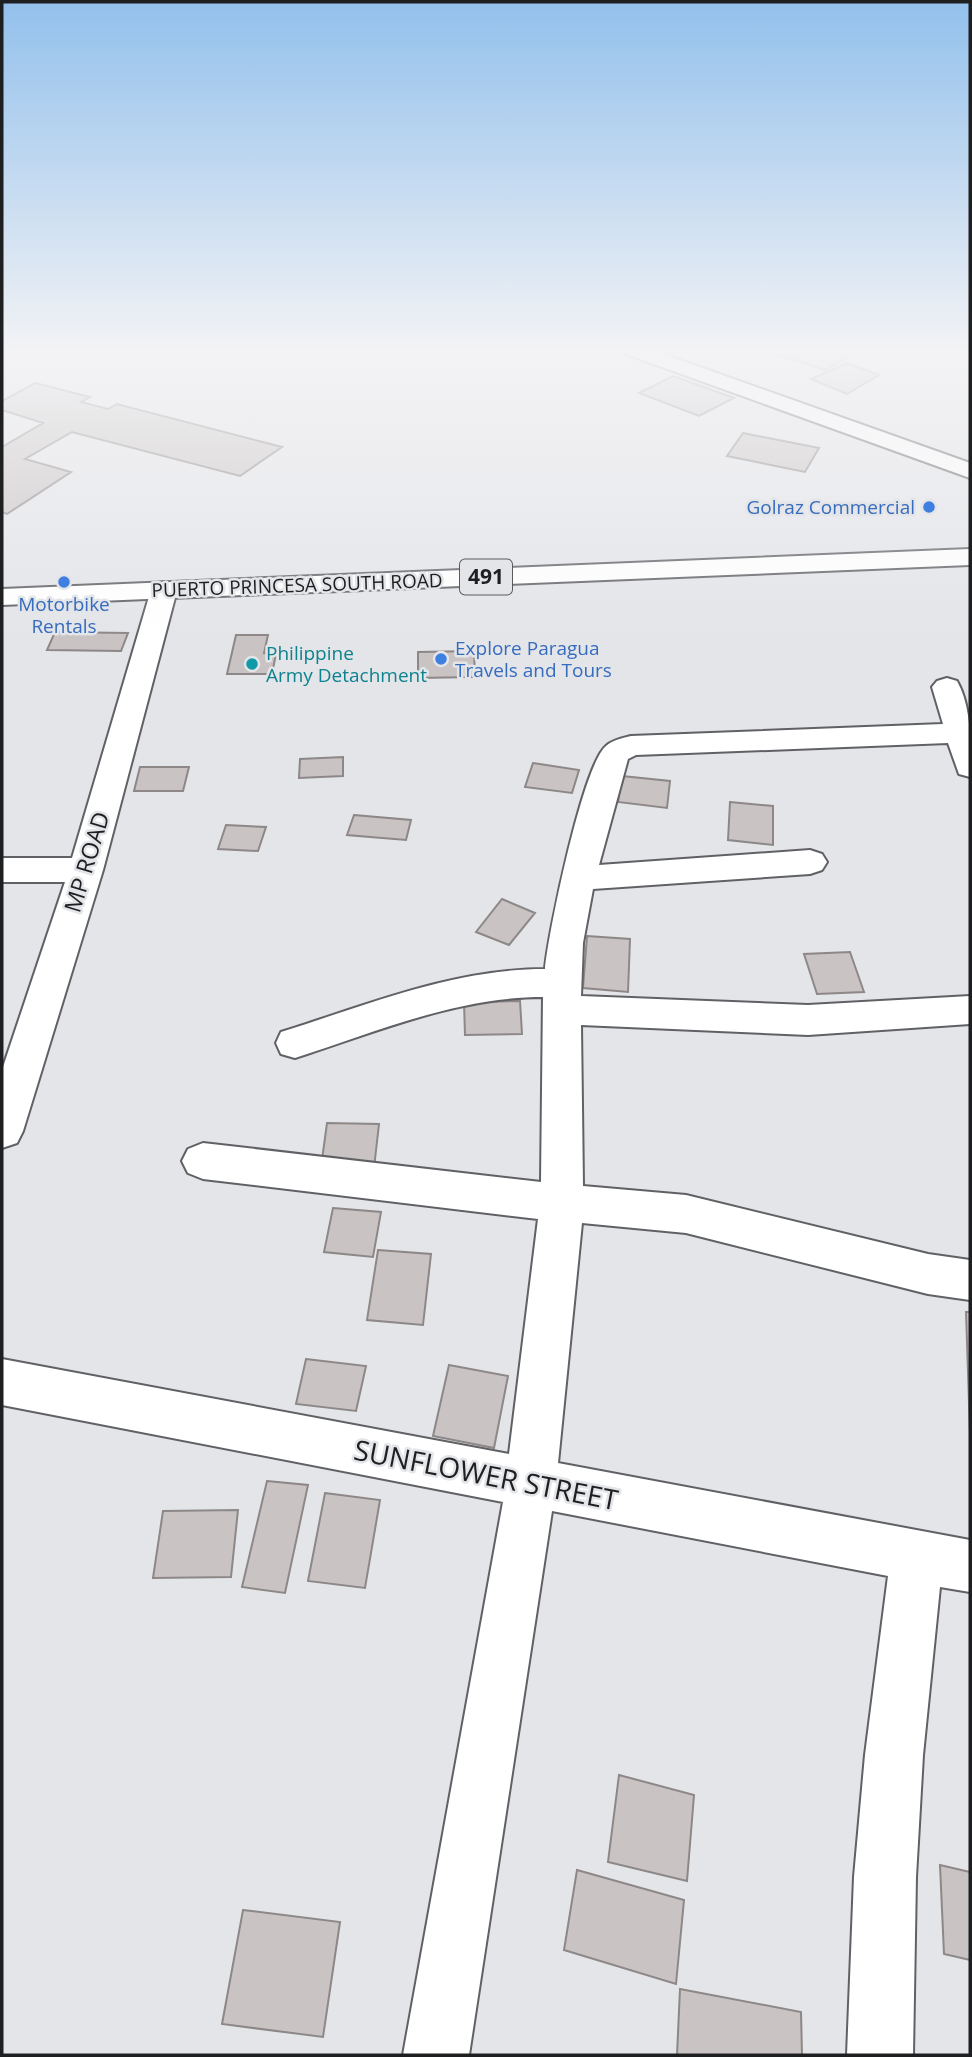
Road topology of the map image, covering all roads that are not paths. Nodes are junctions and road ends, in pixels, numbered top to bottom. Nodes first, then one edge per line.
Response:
1 (900, 446) edge
2 (970, 471) edge
3 (970, 557) edge
4 (164, 590) junction
5 (2, 597) edge
6 (947, 687) dead end
7 (961, 733) junction
8 (970, 767) edge
9 (810, 862) dead end
10 (2, 870) edge
11 (86, 870) junction
12 (578, 878) junction
13 (561, 997) junction
14 (970, 1010) edge
15 (295, 1043) dead end
16 (2, 1131) edge
17 (203, 1161) dead end
18 (562, 1203) junction
19 (970, 1280) edge
20 (2, 1382) edge
21 (531, 1484) junction
22 (944, 1560) edge
23 (436, 2055) edge
24 (880, 2055) edge

1 - 2 street
3 - 4 street, PUERTO PRINCESA SOUTH ROAD / 491
4 - 5 street, PUERTO PRINCESA SOUTH ROAD / 491
4 - 11 street, MP ROAD
6 - 7 street
7 - 8 street
7 - 12 street
9 - 12 street
10 - 11 street
11 - 16 street, MP ROAD
12 - 13 street
13 - 14 street
13 - 15 street
13 - 18 street
17 - 18 street
18 - 19 street
18 - 21 street
20 - 21 street, SUNFLOWER STREET
21 - 22 street, SUNFLOWER STREET
21 - 23 street
22 - 24 street

